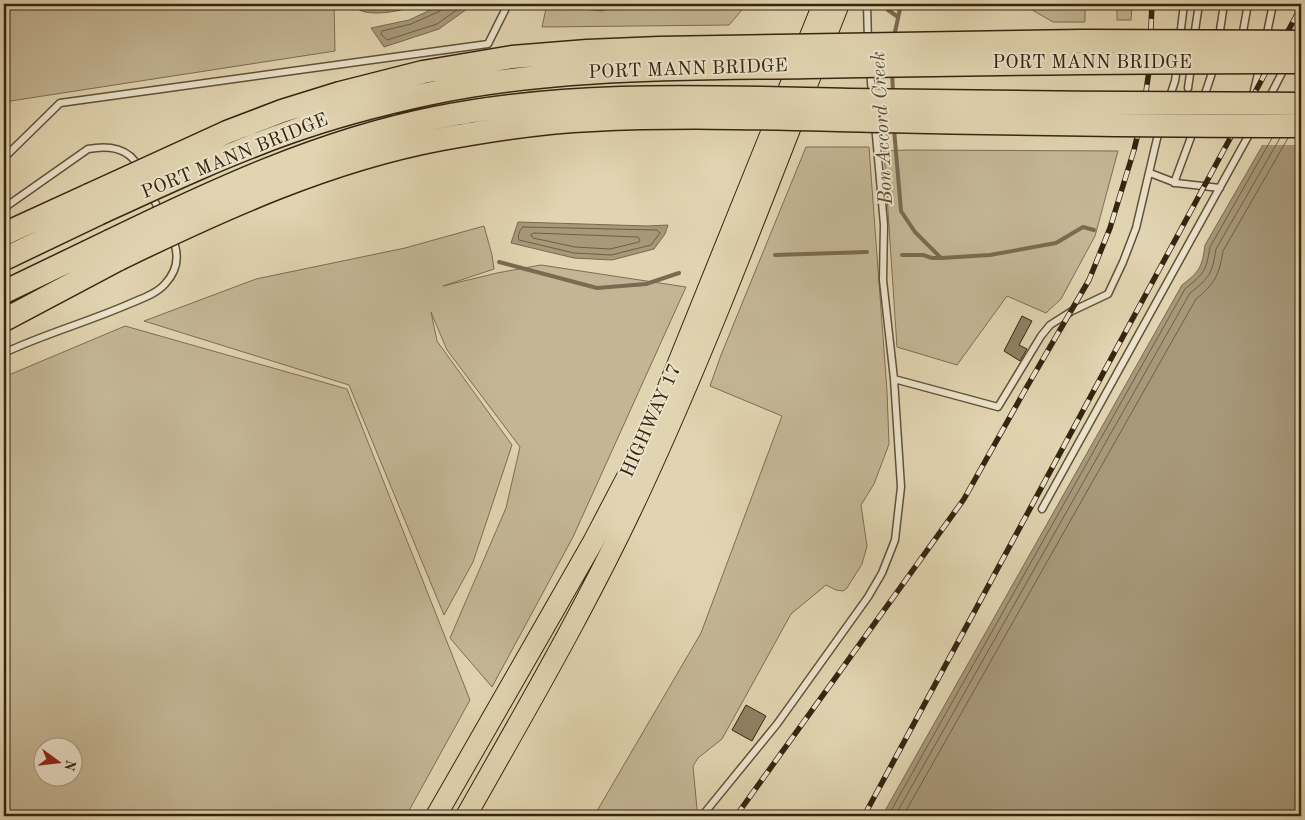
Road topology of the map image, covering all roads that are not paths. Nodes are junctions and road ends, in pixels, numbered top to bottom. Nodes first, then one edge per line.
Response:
1 (508, 4) edge
2 (823, 4) edge
3 (839, 4) edge
4 (867, 4) edge
5 (1184, 4) edge
6 (1199, 4) edge
7 (1224, 4) edge
8 (1248, 4) edge
9 (1273, 4) edge
10 (1301, 37) edge
11 (1218, 45) dead end
12 (1241, 45) dead end
13 (1264, 48) dead end
14 (868, 50) dead end
15 (1298, 51) edge
16 (1216, 54) dead end
17 (1240, 54) dead end
18 (1262, 57) dead end
19 (869, 60) dead end
20 (1236, 72) dead end
21 (1188, 88) dead end
22 (1301, 104) edge
23 (1166, 108) dead end
24 (1200, 109) dead end
25 (1250, 110) dead end
26 (1260, 114) dead end
27 (1164, 116) dead end
28 (1197, 118) dead end
29 (1247, 120) dead end
30 (1256, 122) dead end
31 (1301, 126) edge
32 (4, 152) edge
33 (1238, 156) junction
34 (1150, 172) junction
35 (1174, 183) junction
36 (1220, 188) junction
37 (93, 205) junction
38 (4, 208) edge
39 (165, 223) dead end
40 (169, 232) dead end
41 (4, 234) edge
42 (115, 250) junction
43 (4, 259) edge
44 (4, 292) edge
45 (4, 320) edge
46 (4, 353) edge
47 (894, 379) junction
48 (1042, 509) dead end
49 (510, 686) junction
50 (436, 816) edge
51 (450, 816) edge
52 (466, 816) edge
53 (702, 816) edge

1 - 32 lane
2 - 49 highway, HIGHWAY 17
3 - 52 highway, HIGHWAY 17
4 - 14 lane
5 - 23 lane
6 - 21 lane
7 - 11 lane
8 - 12 lane
9 - 13 lane
10 - 15 lane
15 - 26 lane
15 - 37 highway, PORT MANN BRIDGE, bridge
16 - 24 lane
17 - 20 lane
18 - 25 lane
19 - 47 lane
22 - 42 highway, PORT MANN BRIDGE, bridge
27 - 34 lane
28 - 35 lane
29 - 33 lane
30 - 33 lane
31 - 42 highway, bridge
33 - 36 lane
34 - 35 lane
34 - 47 lane
35 - 36 lane
36 - 48 lane
37 - 41 highway
37 - 43 highway
38 - 39 lane
40 - 46 lane
42 - 44 highway
42 - 45 highway
47 - 53 lane
49 - 50 highway, HIGHWAY 17
49 - 51 highway

